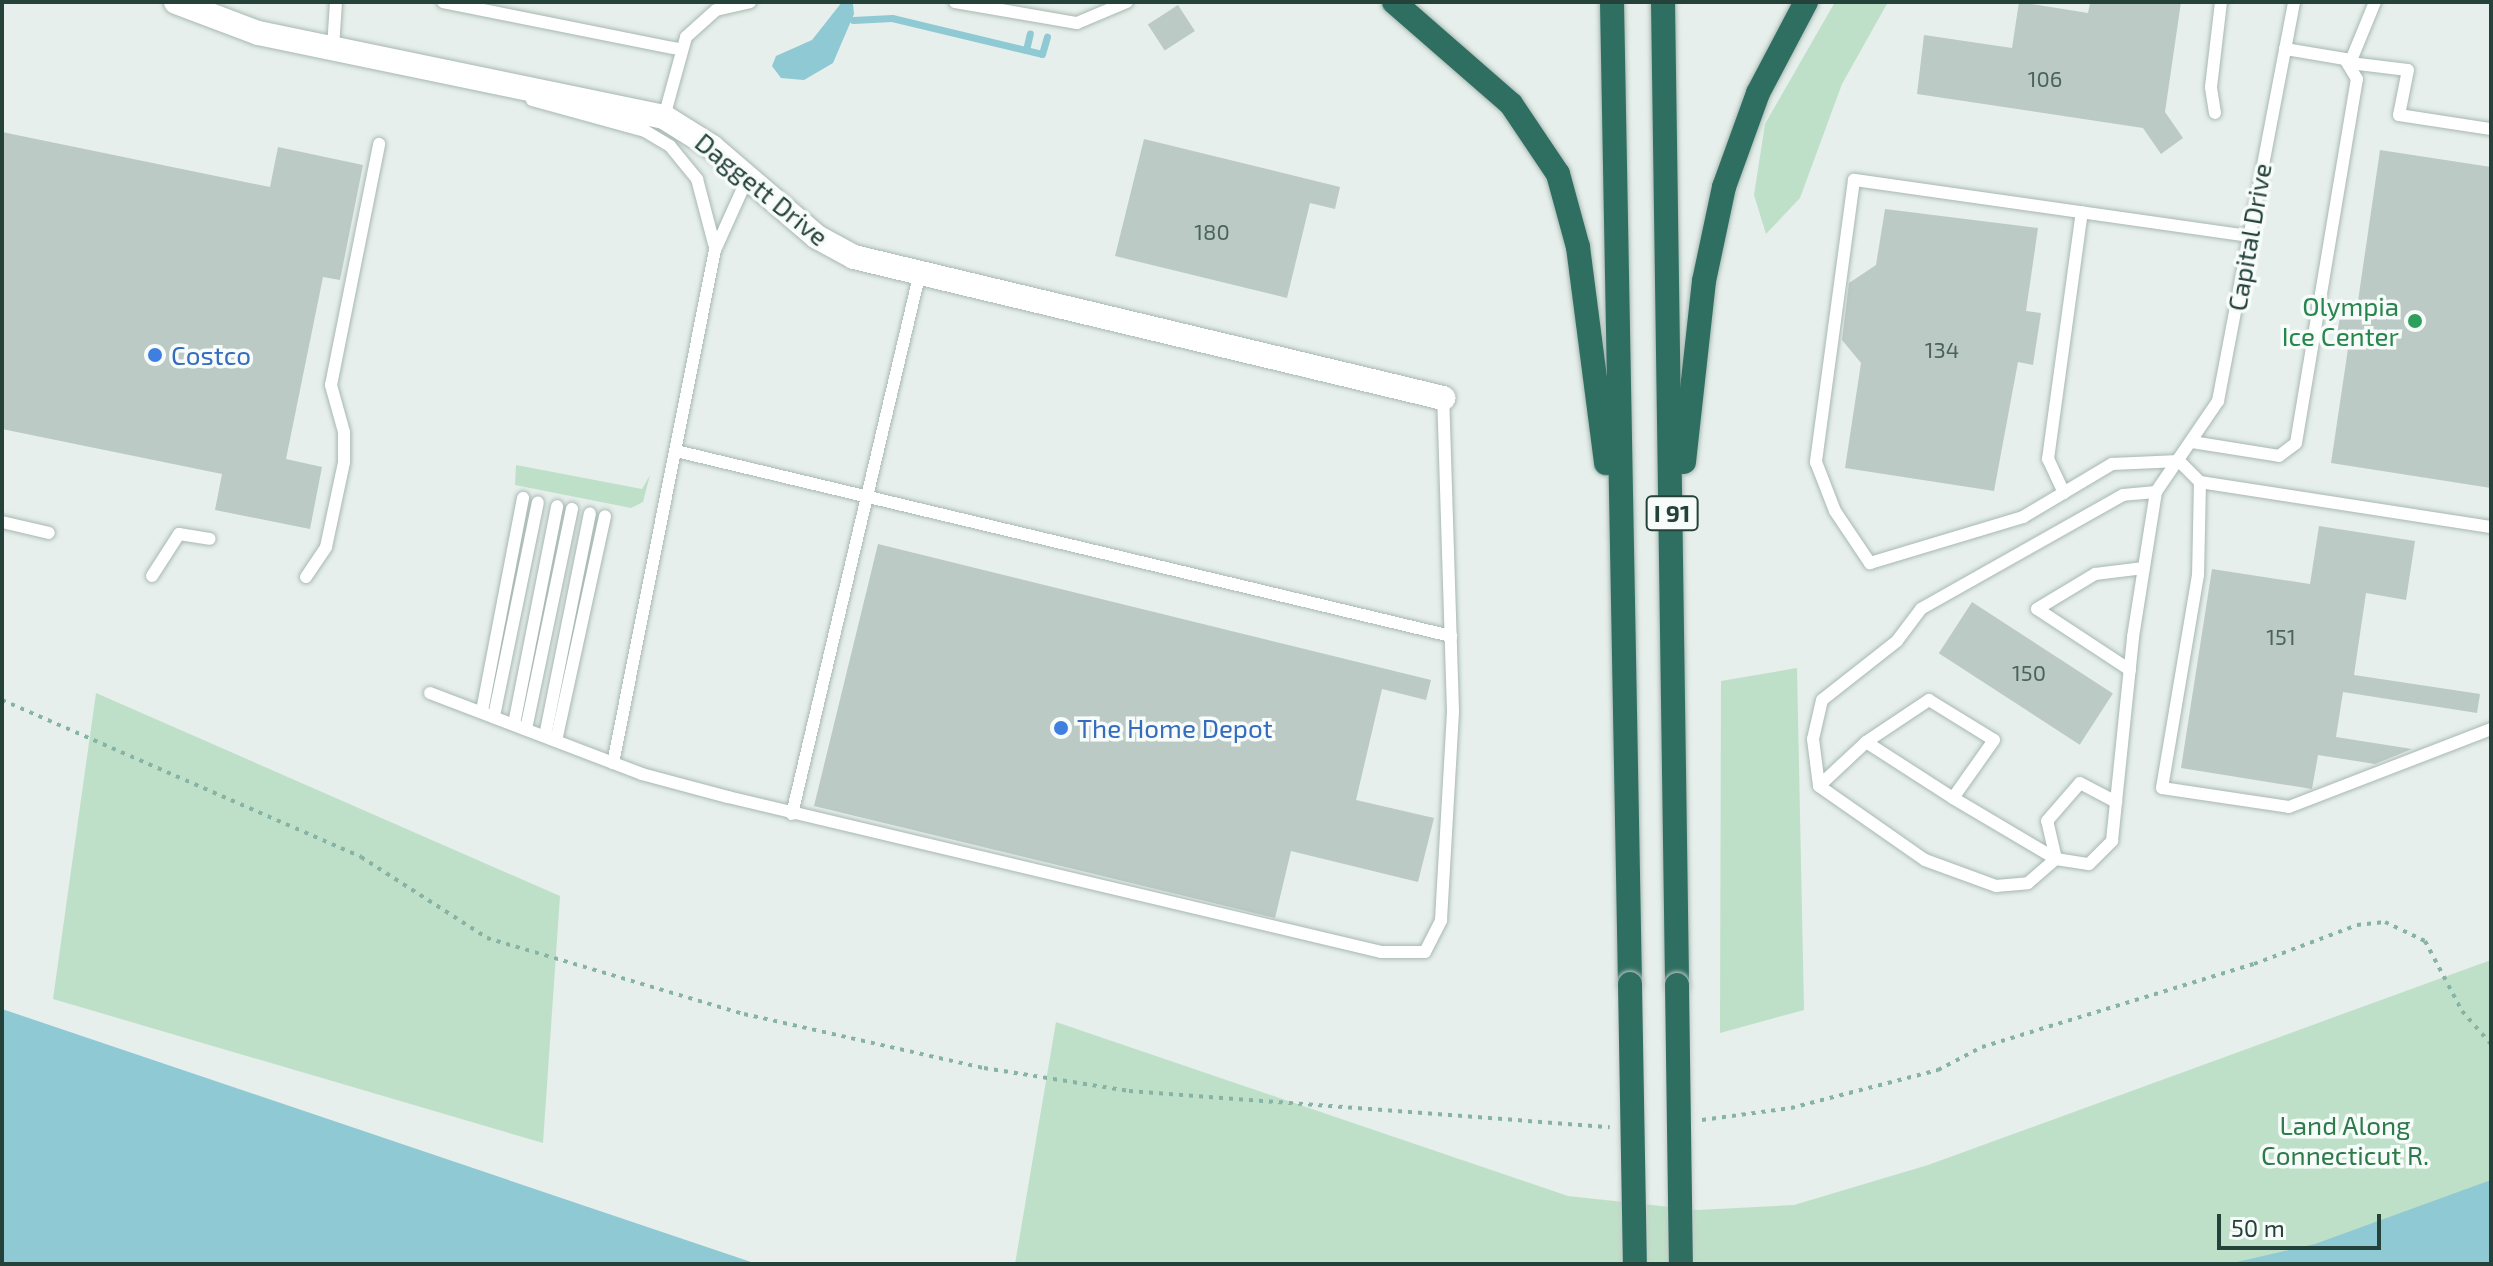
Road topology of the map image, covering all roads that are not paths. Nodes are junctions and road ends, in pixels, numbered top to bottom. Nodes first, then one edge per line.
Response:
1 (176, 2) edge
2 (336, 2) edge
3 (443, 2) edge
4 (750, 2) edge
5 (955, 2) edge
6 (1127, 2) edge
7 (1394, 2) edge
8 (1612, 2) edge
9 (1663, 2) edge
10 (1806, 2) edge
11 (2221, 2) edge
12 (2294, 2) edge
13 (2375, 2) edge
14 (732, 4) edge
15 (333, 48) junction
16 (679, 49) junction
17 (2285, 49) junction
18 (2350, 63) junction
19 (446, 71) junction
20 (2215, 113) dead end
21 (664, 117) junction
22 (2491, 129) edge
23 (379, 144) dead end
24 (748, 177) junction
25 (2082, 212) junction
26 (2249, 236) junction
27 (715, 250) junction
28 (920, 272) junction
29 (1443, 398) joint
30 (2192, 442) junction
31 (676, 451) junction
32 (2179, 461) junction
33 (2200, 482) junction
34 (2156, 492) junction
35 (2064, 493) junction
36 (866, 496) junction
37 (523, 498) dead end
38 (538, 502) dead end
39 (557, 506) dead end
40 (572, 509) dead end
41 (590, 513) dead end
42 (605, 516) dead end
43 (2, 522) edge
44 (2491, 527) edge
45 (49, 533) dead end
46 (210, 539) dead end
47 (1673, 568) junction
48 (2144, 568) junction
49 (152, 576) dead end
50 (306, 577) dead end
51 (1622, 587) junction
52 (1451, 636) junction
53 (2130, 670) junction
54 (430, 693) dead end
55 (488, 713) junction
56 (520, 726) junction
57 (2491, 729) edge
58 (550, 738) junction
59 (1866, 742) junction
60 (613, 763) junction
61 (1819, 786) junction
62 (1953, 798) junction
63 (2116, 802) junction
64 (792, 814) junction
65 (2056, 859) junction
66 (1635, 1264) edge
67 (1681, 1264) edge

1 - 15 street, Daggett Drive
2 - 15 lane
3 - 16 lane
4 - 14 lane
5 - 6 lane
7 - 51 highway
8 - 51 highway, I 91
9 - 47 highway, I 91
10 - 47 highway
11 - 20 lane
12 - 17 lane, Capital Drive
13 - 18 lane
14 - 16 lane
15 - 19 street, Daggett Drive
16 - 21 lane
17 - 18 lane
17 - 26 lane, Capital Drive
18 - 22 lane
18 - 30 lane
19 - 21 street, Daggett Drive
19 - 27 lane
21 - 24 street, Daggett Drive
23 - 50 lane
24 - 27 lane
24 - 28 street, Daggett Drive
25 - 26 lane
25 - 35 lane
25 - 35 lane
26 - 30 lane, Capital Drive
27 - 31 lane
28 - 29 street, Daggett Drive
28 - 36 lane
29 - 52 lane
30 - 32 lane, Capital Drive
31 - 36 lane
31 - 60 lane
32 - 33 lane
32 - 34 lane, Capital Drive
32 - 35 lane
33 - 44 lane
33 - 57 lane
34 - 48 lane
34 - 61 lane
36 - 52 lane
36 - 64 lane
37 - 55 lane
38 - 55 lane
39 - 56 lane
40 - 56 lane
41 - 58 lane
42 - 58 lane
43 - 45 lane
46 - 49 lane
47 - 67 highway, I 91, bridge
48 - 53 lane
48 - 53 lane
51 - 66 highway, I 91, bridge
52 - 64 lane
53 - 63 lane
54 - 55 lane
55 - 56 lane
56 - 58 lane
58 - 60 lane
59 - 61 lane
59 - 62 lane
59 - 62 lane
60 - 64 lane
61 - 65 lane
62 - 65 lane
63 - 65 lane
63 - 65 lane

